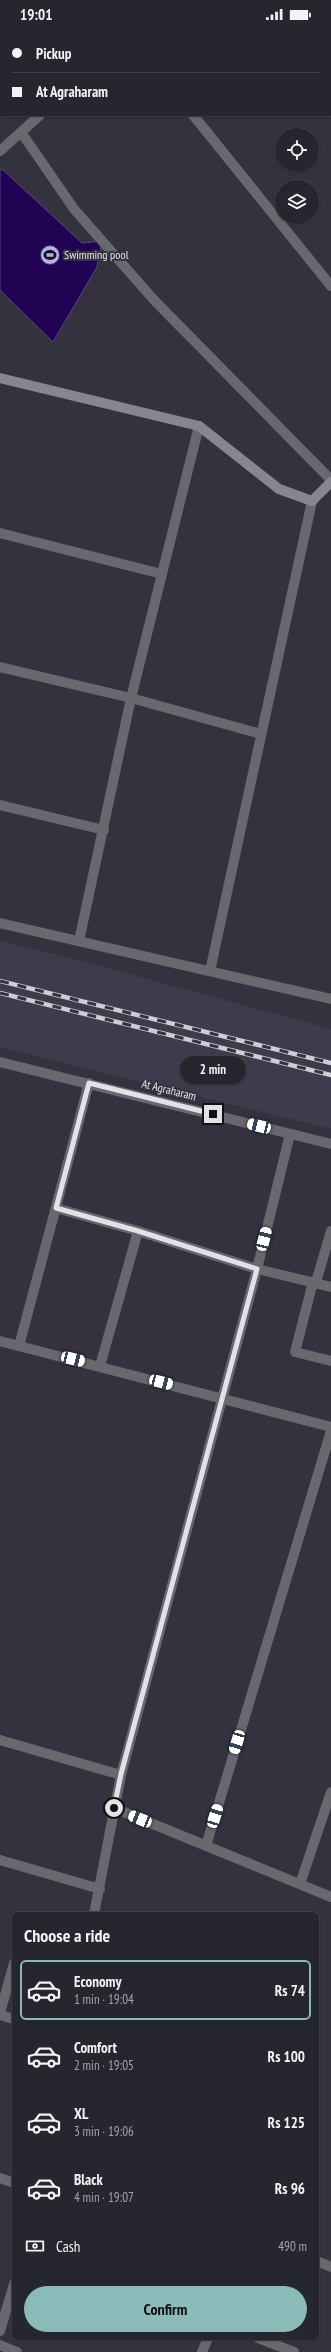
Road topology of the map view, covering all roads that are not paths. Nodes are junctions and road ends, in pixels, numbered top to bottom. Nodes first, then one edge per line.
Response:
1 (39, 116) edge
2 (194, 116) edge
3 (21, 132) junction
4 (0, 150) edge
5 (331, 286) edge
6 (0, 378) edge
7 (199, 426) junction
8 (331, 481) edge
9 (312, 501) junction
10 (0, 533) edge
11 (162, 574) junction
12 (0, 667) edge
13 (131, 698) junction
14 (261, 734) junction
15 (0, 805) edge
16 (104, 830) junction
17 (0, 923) edge
18 (79, 941) junction
19 (210, 970) junction
20 (331, 999) edge
21 (0, 1062) edge
22 (89, 1083) junction
23 (290, 1134) junction
24 (331, 1144) edge
25 (56, 1208) junction
26 (138, 1231) junction
27 (331, 1231) edge
28 (257, 1269) junction
29 (314, 1282) junction
30 (331, 1287) edge
31 (0, 1341) edge
32 (18, 1346) junction
33 (331, 1361) edge
34 (100, 1366) junction
35 (222, 1399) junction
36 (331, 1426) edge
37 (331, 1431) edge
38 (0, 1740) edge
39 (121, 1774) junction
40 (331, 1792) edge
41 (114, 1808) junction
42 (206, 1846) junction
43 (0, 1860) edge
44 (300, 1884) junction
45 (100, 1889) junction
46 (331, 1897) edge
47 (94, 1912) edge
48 (12, 1970) edge
49 (0, 2014) edge
50 (12, 2018) edge
51 (0, 2178) edge
52 (12, 2182) edge
53 (319, 2262) edge
54 (331, 2267) edge
55 (12, 2291) edge
56 (0, 2331) edge
57 (207, 2340) edge
58 (263, 2340) edge
59 (0, 2345) edge
60 (17, 2352) edge
61 (202, 2352) edge
62 (294, 2352) edge

1 - 3 street
2 - 5 street
3 - 4 street
3 - 8 street
6 - 7 street
7 - 9 street
7 - 11 street
8 - 9 street
9 - 14 street
10 - 11 street
11 - 13 street
12 - 13 street
13 - 14 street
13 - 16 street
14 - 19 street
15 - 16 street
16 - 18 street
17 - 18 street
18 - 19 street
19 - 20 street
21 - 22 street, At Agraharam
22 - 23 street, At Agraharam
22 - 25 street
23 - 24 street, At Agraharam
23 - 28 street
25 - 26 street
25 - 32 street
26 - 28 street
26 - 34 street
27 - 29 street
28 - 29 street
28 - 35 street
29 - 30 street
29 - 33 street
31 - 32 street
32 - 34 street
34 - 35 street
35 - 36 street
35 - 39 street
37 - 42 street
38 - 39 street
39 - 41 street
40 - 44 street
41 - 42 street
41 - 45 street
42 - 44 street
43 - 45 street
44 - 46 street
45 - 47 street
48 - 49 street
49 - 50 street
51 - 52 street
53 - 54 street
55 - 56 street
57 - 61 street
58 - 62 street
59 - 60 street

